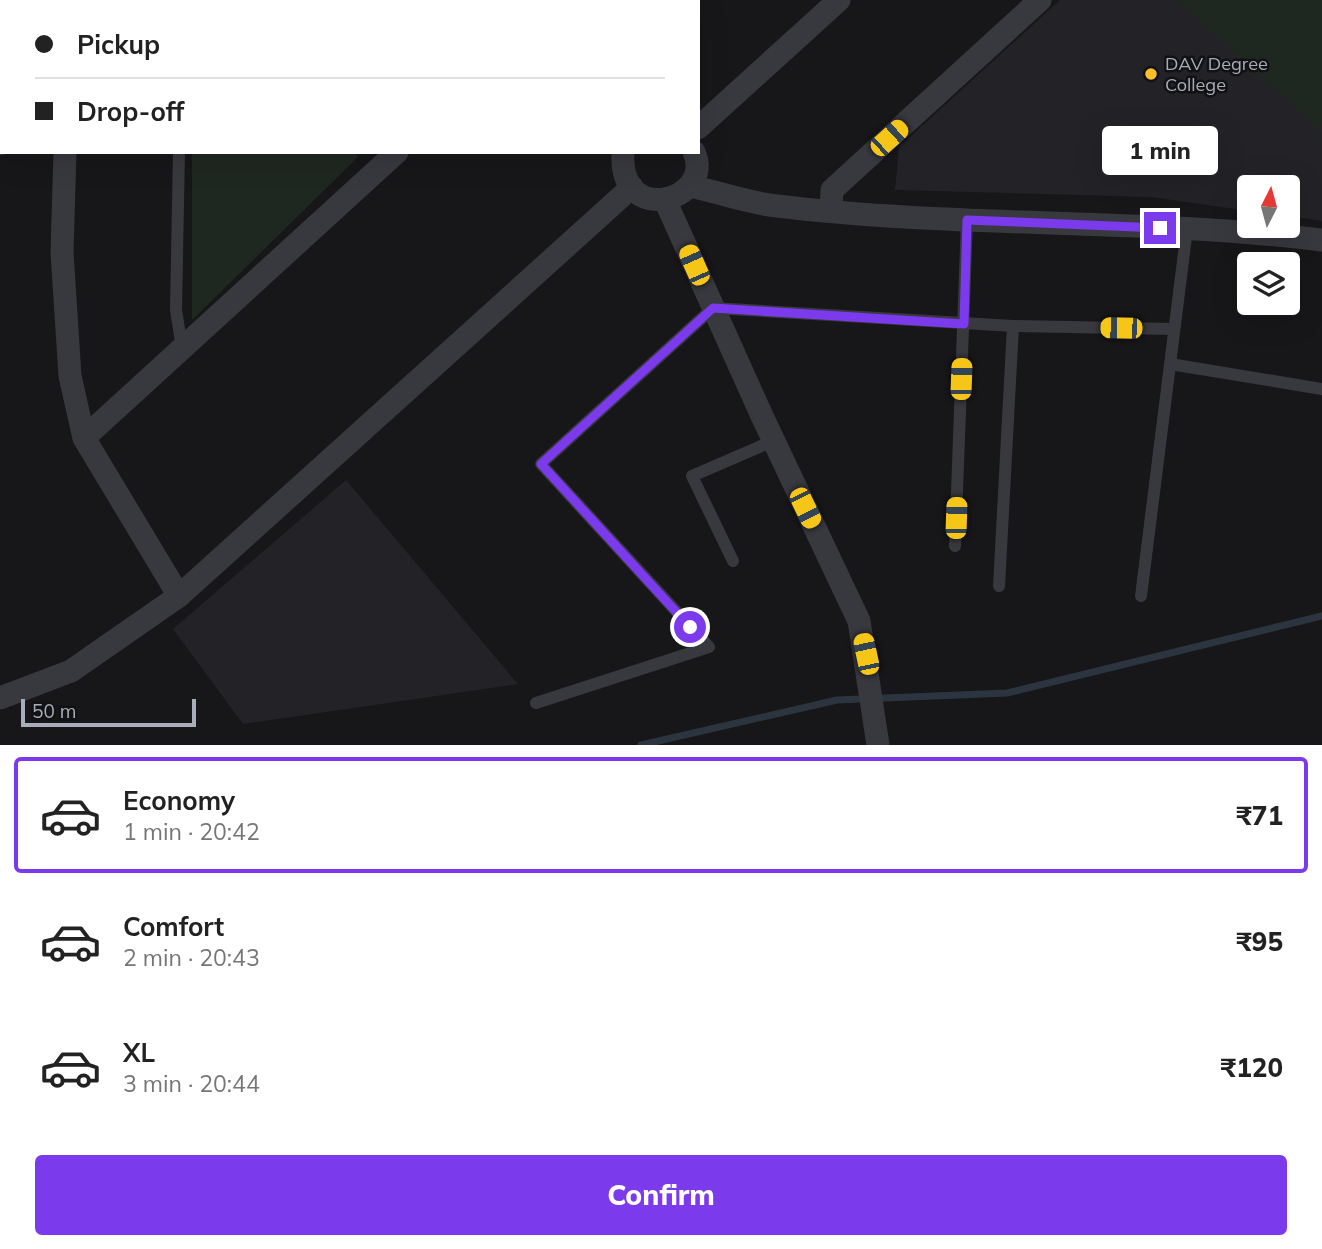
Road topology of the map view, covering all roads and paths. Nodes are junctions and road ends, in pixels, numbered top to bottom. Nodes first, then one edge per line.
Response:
1 (839, 0) edge
2 (1040, 0) edge
3 (700, 126) edge
4 (65, 154) edge
5 (179, 154) edge
6 (392, 154) edge
7 (623, 154) edge
8 (694, 154) edge
9 (690, 186) junction
10 (632, 187) junction
11 (665, 200) junction
12 (831, 211) junction
13 (967, 220) junction
14 (1187, 229) junction
15 (1322, 240) edge
16 (713, 308) junction
17 (964, 324) junction
18 (1013, 326) junction
19 (1174, 329) junction
20 (182, 348) junction
21 (1170, 364) junction
22 (1322, 389) edge
23 (84, 438) junction
24 (773, 440) junction
25 (955, 545) dead end
26 (733, 561) dead end
27 (999, 586) dead end
28 (179, 596) junction
29 (1141, 596) dead end
30 (0, 698) edge
31 (536, 703) dead end
32 (876, 735) edge

1 - 3 street
2 - 12 street
4 - 23 street
5 - 20 lane
6 - 20 street
7 - 10 street
8 - 9 street
9 - 11 street
9 - 12 street
10 - 11 street
10 - 28 street
11 - 16 street
12 - 13 street
13 - 14 street
13 - 17 lane
14 - 15 street
14 - 19 lane
16 - 17 lane
16 - 24 street
16 - 31 lane
17 - 18 lane
17 - 25 lane
18 - 19 lane
18 - 27 lane
19 - 21 lane
20 - 23 street
21 - 22 lane
21 - 29 lane
23 - 28 street
24 - 26 lane
24 - 32 street
28 - 30 street

